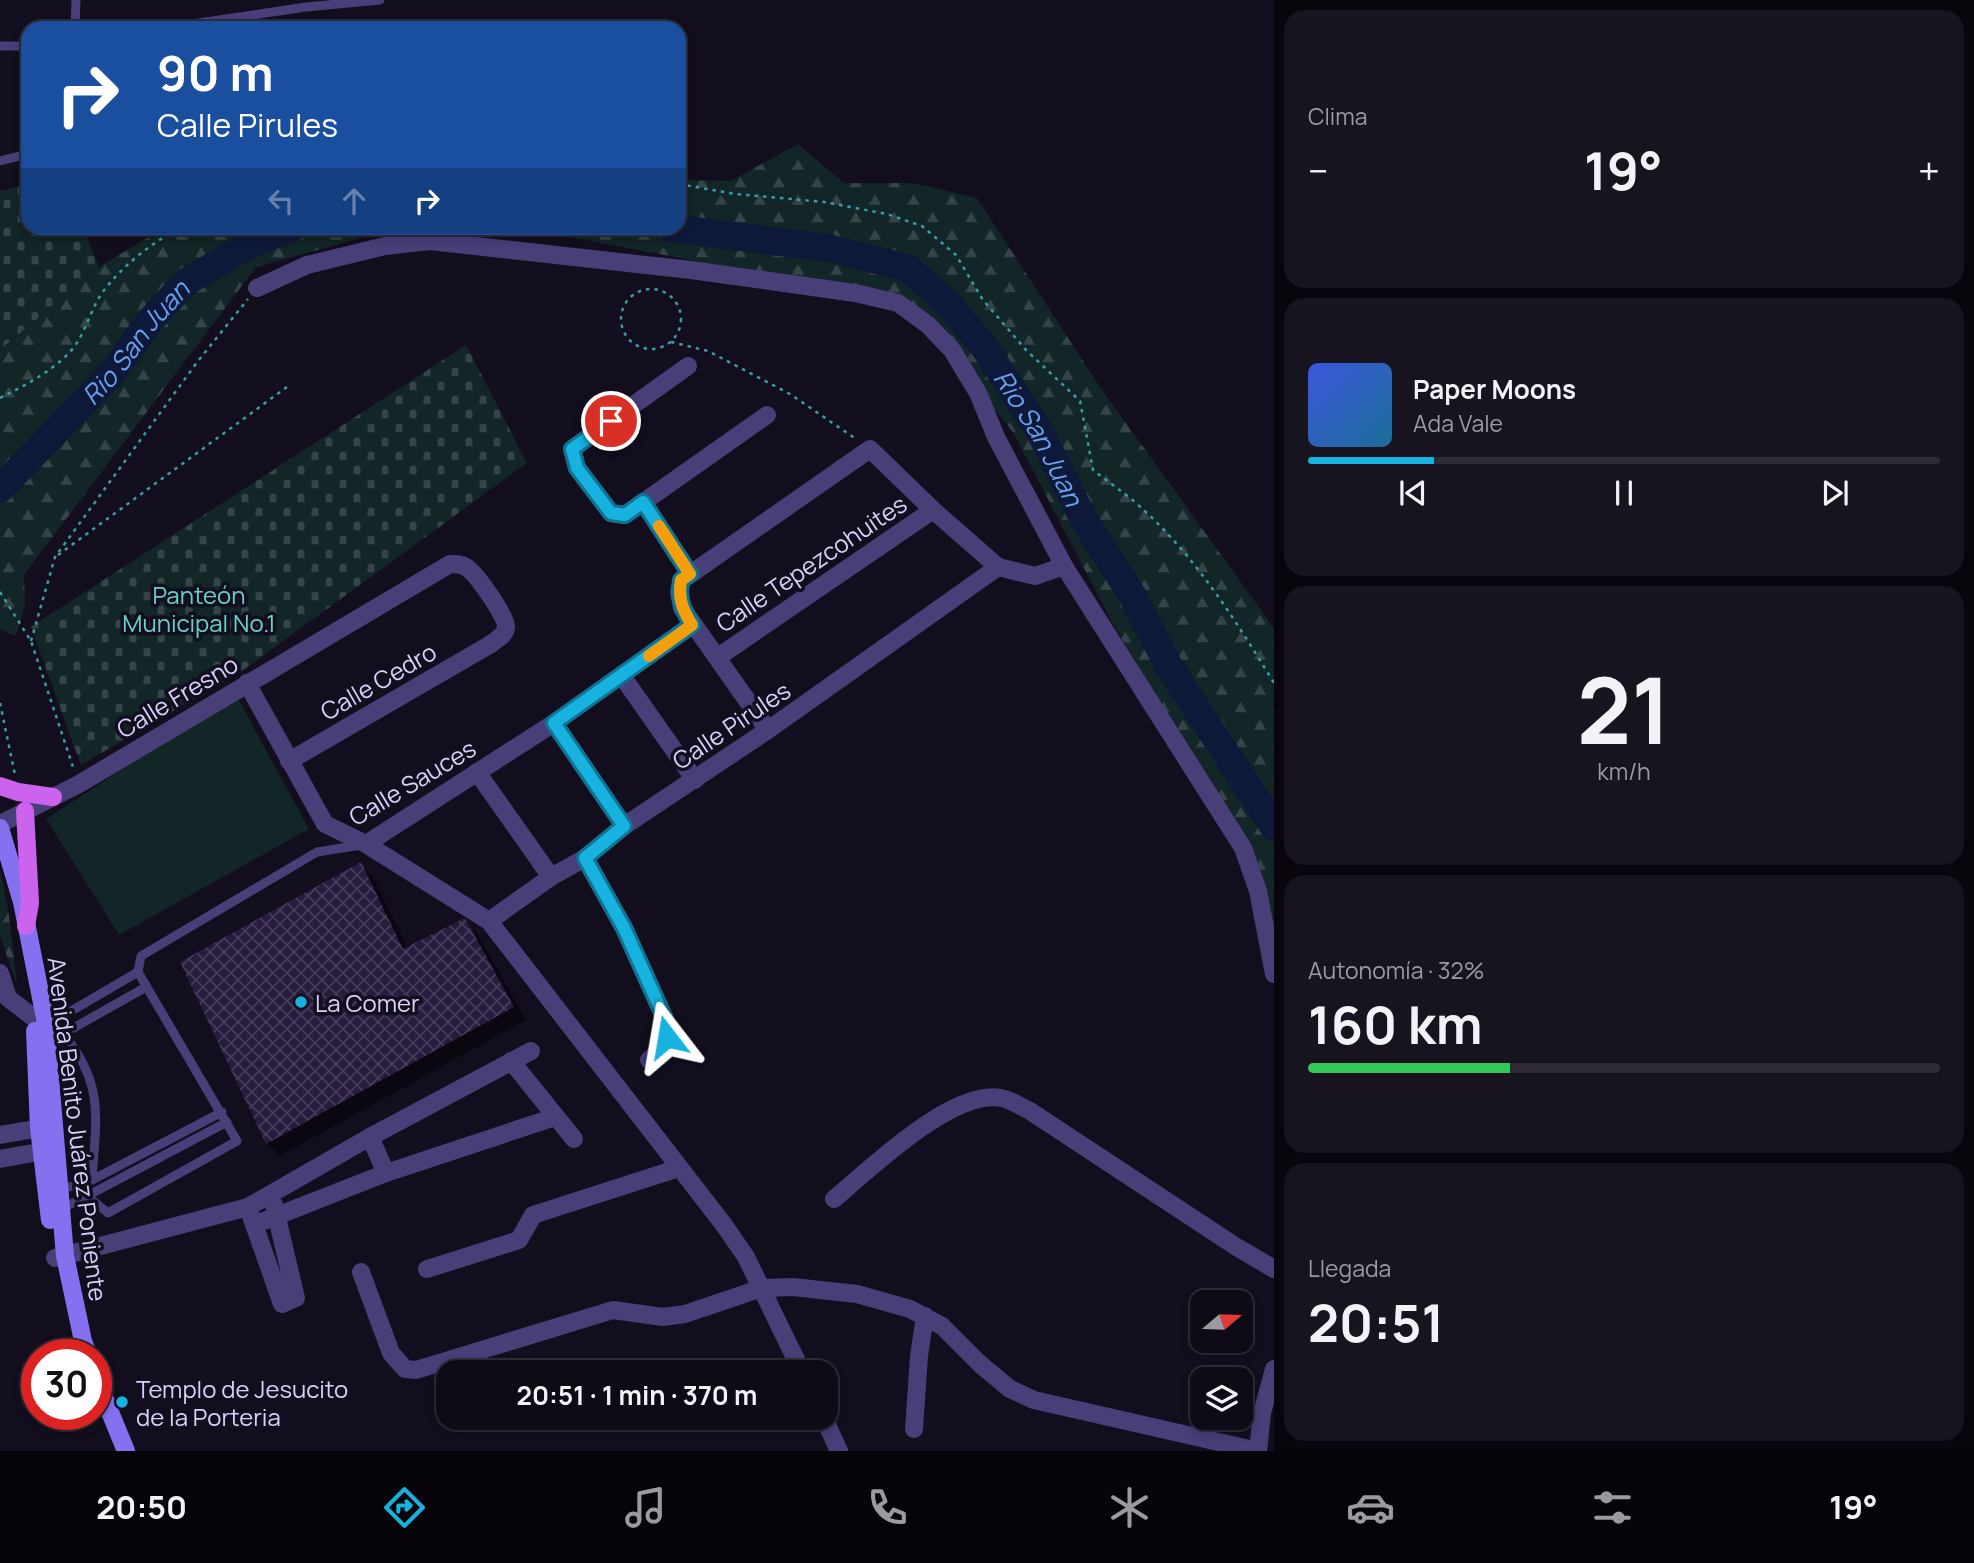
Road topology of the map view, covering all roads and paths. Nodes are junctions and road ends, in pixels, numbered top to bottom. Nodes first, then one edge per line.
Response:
1 (76, 0) edge
2 (380, 0) edge
3 (75, 21) edge
4 (212, 21) edge
5 (0, 46) edge
6 (21, 46) edge
7 (21, 156) edge
8 (0, 161) edge
9 (686, 185) edge
10 (166, 235) edge
11 (257, 288) joint
12 (671, 341) junction
13 (688, 366) dead end
14 (291, 384) dead end
15 (0, 398) edge
16 (767, 415) dead end
17 (870, 449) junction
18 (643, 502) junction
19 (933, 510) junction
20 (55, 557) junction
21 (1064, 565) junction
22 (999, 567) junction
23 (686, 577) junction
24 (0, 592) edge
25 (692, 625) junction
26 (31, 641) junction
27 (491, 644) joint
28 (718, 657) junction
29 (622, 676) junction
30 (247, 683) junction
31 (1274, 683) edge
32 (0, 702) edge
33 (554, 723) junction
34 (768, 730) junction
35 (289, 761) junction
36 (477, 772) junction
37 (695, 780) junction
38 (79, 784) junction
39 (0, 786) edge
40 (18, 792) junction
41 (53, 797) junction
42 (25, 811) junction
43 (0, 826) edge
44 (624, 826) junction
45 (366, 844) junction
46 (585, 858) junction
47 (0, 864) edge
48 (551, 877) junction
49 (489, 921) junction
50 (26, 926) junction
51 (138, 972) junction
52 (0, 973) edge
53 (1274, 974) edge
54 (146, 987) junction
55 (39, 1018) junction
56 (63, 1033) junction
57 (47, 1044) junction
58 (531, 1051) dead end
59 (649, 1060) dead end
60 (510, 1061) junction
61 (224, 1117) junction
62 (555, 1117) junction
63 (46, 1127) junction
64 (0, 1135) edge
65 (370, 1137) junction
66 (574, 1139) dead end
67 (48, 1150) junction
68 (0, 1159) edge
69 (679, 1168) junction
70 (386, 1173) junction
71 (92, 1180) junction
72 (53, 1192) junction
73 (271, 1195) junction
74 (87, 1196) junction
75 (834, 1199) dead end
76 (248, 1207) junction
77 (55, 1211) junction
78 (278, 1214) junction
79 (254, 1225) junction
80 (60, 1257) junction
81 (427, 1269) dead end
82 (1274, 1269) edge
83 (362, 1272) dead end
84 (762, 1288) junction
85 (925, 1316) junction
86 (70, 1339) edge
87 (84, 1339) edge
88 (796, 1360) edge
89 (1274, 1369) edge
90 (112, 1424) edge
91 (914, 1429) dead end
92 (109, 1430) edge
93 (829, 1430) edge
94 (121, 1450) edge
95 (839, 1451) edge
96 (1258, 1451) edge

1 - 3 lane
2 - 4 lane
5 - 6 lane
7 - 8 lane
9 - 31 path
10 - 15 path
11 - 20 path
11 - 21 street
12 - 12 path
12 - 17 path
13 - 18 street
14 - 20 path
16 - 18 street
17 - 19 street
17 - 23 street
18 - 23 street
19 - 22 street
19 - 28 street, Calle Tepezcohuites
20 - 26 path
21 - 22 street
21 - 53 street
22 - 34 street, Calle Pirules
23 - 25 street
24 - 26 path
25 - 28 street
25 - 29 street, Calle Sauces
26 - 38 path
27 - 30 street, Calle Fresno
27 - 35 street, Calle Cedro
28 - 34 street
29 - 33 street, Calle Sauces
29 - 37 street
30 - 35 street
30 - 38 street, Calle Fresno
32 - 40 path
33 - 36 street, Calle Sauces
33 - 44 street
34 - 37 street, Calle Pirules
35 - 45 street
36 - 45 street, Calle Sauces
36 - 48 street
37 - 44 street, Calle Pirules
38 - 41 street, Calle Fresno
39 - 40 main road
40 - 41 main road
41 - 42 street, Calle Fresno
42 - 43 street, Calle Fresno
42 - 50 main road
43 - 50 main road, Avenida Benito Juárez Poniente
44 - 46 street, Calle Pirules
45 - 49 street
45 - 51 lane, Calle Sauces
46 - 48 street, Calle Pirules
46 - 59 street
47 - 55 main road, Avenida Benito Juárez Poniente
48 - 49 street, Calle Pirules
49 - 69 street
50 - 55 main road, Avenida Benito Juárez Poniente
51 - 54 lane
51 - 55 lane, Calle Sauces
52 - 55 street
54 - 56 lane
54 - 61 lane
55 - 57 main road, Avenida Benito Juárez Poniente
55 - 63 main road, Avenida Benito Juárez Poniente
56 - 57 lane
56 - 71 lane
57 - 63 main road, Avenida Benito Juárez Poniente
58 - 60 street
60 - 62 street
60 - 65 street
61 - 71 lane
61 - 74 lane
61 - 74 lane
62 - 66 street
62 - 70 street
63 - 64 street
63 - 67 main road, Avenida Benito Juárez Poniente
65 - 70 street
65 - 73 street
67 - 68 street
67 - 72 main road, Avenida Benito Juárez Poniente
69 - 81 street
69 - 84 street
70 - 78 street
71 - 72 lane
72 - 77 main road, Avenida Benito Juárez Poniente
73 - 76 street
73 - 78 street
74 - 77 lane
75 - 82 street
76 - 79 street
76 - 80 street
77 - 80 main road, Avenida Benito Juárez Poniente
78 - 79 street
78 - 79 street
80 - 86 main road, Avenida Benito Juárez Poniente
80 - 87 main road, Avenida Benito Juárez Poniente
83 - 84 street
84 - 85 street
84 - 88 street
85 - 91 street
85 - 96 street
89 - 96 street
90 - 94 main road
92 - 94 main road
93 - 95 street

